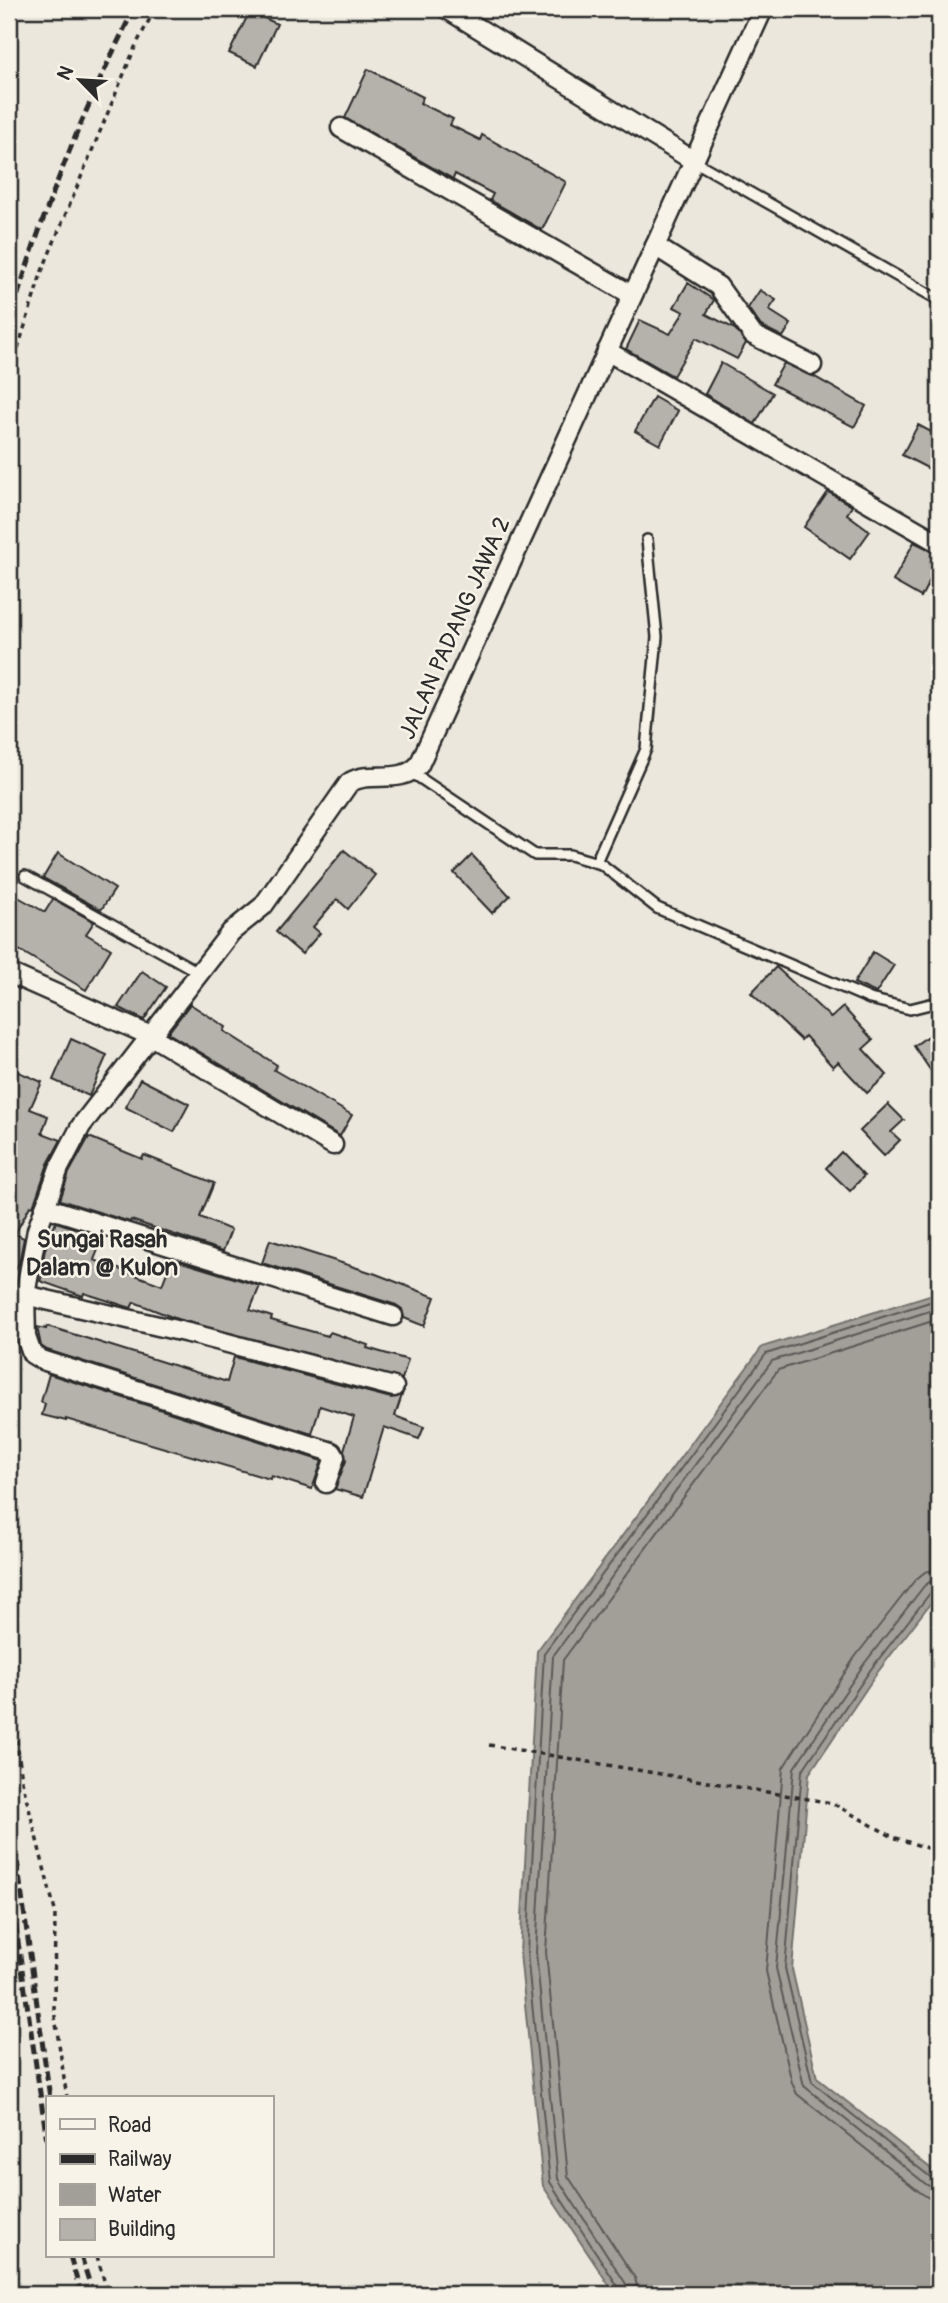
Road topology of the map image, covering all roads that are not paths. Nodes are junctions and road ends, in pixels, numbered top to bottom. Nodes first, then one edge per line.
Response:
1 (447, 9) edge
2 (763, 9) edge
3 (341, 128) dead end
4 (694, 161) junction
5 (655, 246) junction
6 (632, 295) junction
7 (939, 300) edge
8 (607, 351) junction
9 (812, 365) dead end
10 (647, 540) dead end
11 (939, 543) edge
12 (411, 772) junction
13 (596, 862) junction
14 (25, 876) dead end
15 (9, 973) edge
16 (200, 973) junction
17 (939, 1004) edge
18 (151, 1037) junction
19 (333, 1145) dead end
20 (45, 1207) junction
21 (25, 1295) junction
22 (393, 1316) dead end
23 (394, 1387) dead end
24 (326, 1483) dead end

1 - 4 street
2 - 4 street, JALAN PADANG JAWA 2
3 - 6 street
4 - 5 street, JALAN PADANG JAWA 2
4 - 7 lane
5 - 6 street, JALAN PADANG JAWA 2
5 - 9 street
6 - 8 street, JALAN PADANG JAWA 2
8 - 11 street
8 - 12 street, JALAN PADANG JAWA 2
10 - 13 lane
12 - 13 lane
12 - 16 street, JALAN PADANG JAWA 2
13 - 17 lane
14 - 16 lane
15 - 18 street
16 - 18 street, JALAN PADANG JAWA 2
18 - 19 street
18 - 20 street, JALAN PADANG JAWA 2
20 - 21 street, JALAN PADANG JAWA 2
20 - 22 street
21 - 23 street
21 - 24 street, JALAN PADANG JAWA 2

